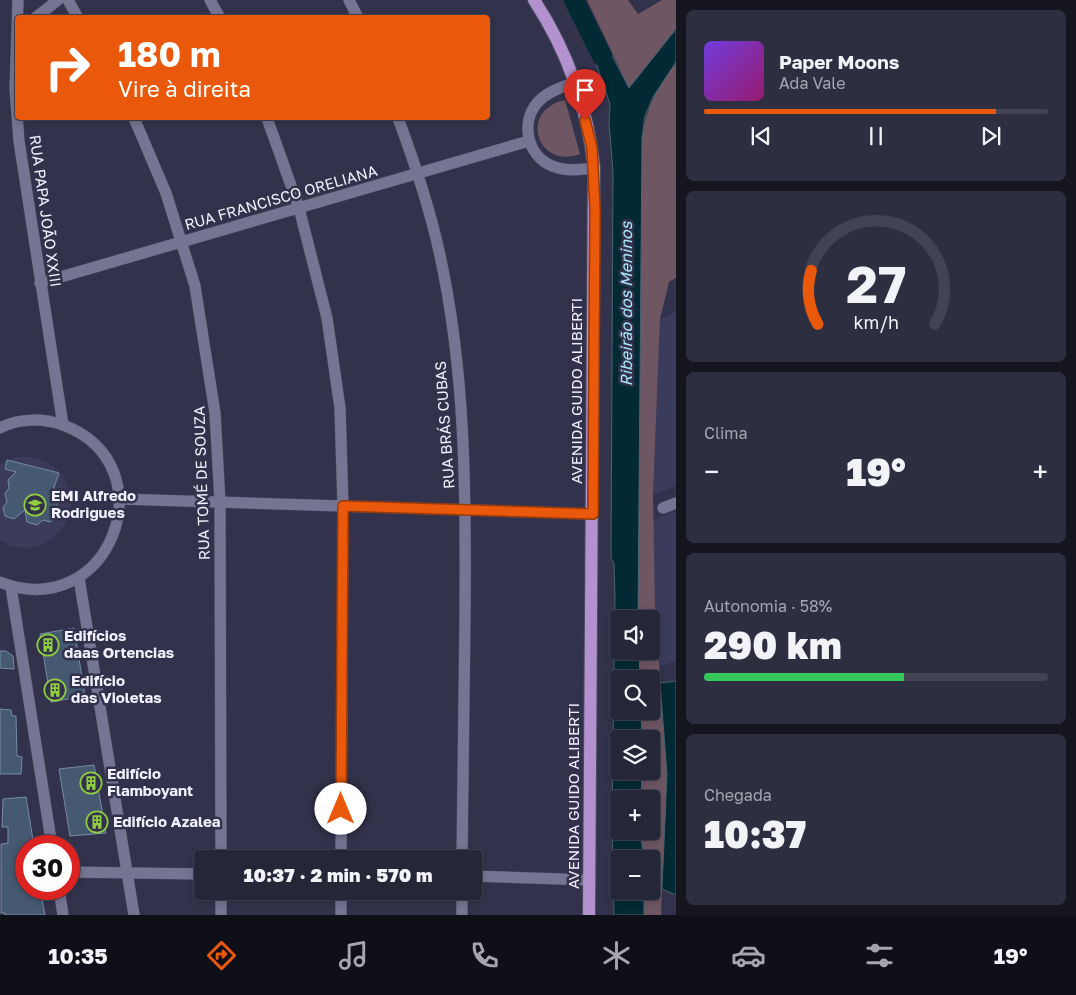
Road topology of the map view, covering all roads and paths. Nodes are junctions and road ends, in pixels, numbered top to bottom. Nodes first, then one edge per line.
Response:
1 (18, 0) edge
2 (58, 0) edge
3 (68, 0) edge
4 (210, 0) edge
5 (349, 0) edge
6 (534, 0) edge
7 (17, 15) edge
8 (38, 15) edge
9 (76, 15) edge
10 (218, 15) edge
11 (356, 15) edge
12 (575, 82) junction
13 (17, 120) edge
14 (135, 120) edge
15 (268, 120) edge
16 (399, 120) edge
17 (530, 141) junction
18 (594, 168) junction
19 (418, 174) junction
20 (299, 208) junction
21 (183, 242) junction
22 (40, 283) junction
23 (63, 425) junction
24 (0, 428) edge
25 (120, 499) junction
26 (220, 502) junction
27 (676, 503) edge
28 (343, 506) junction
29 (663, 508) dead end
30 (466, 510) junction
31 (593, 514) junction
32 (79, 578) junction
33 (6, 584) edge
34 (50, 835) edge
35 (221, 850) edge
36 (341, 850) edge
37 (462, 850) edge
38 (80, 872) edge
39 (128, 873) junction
40 (194, 874) edge
41 (482, 876) edge
42 (590, 880) junction
43 (61, 900) edge
44 (221, 900) edge
45 (341, 900) edge
46 (462, 900) edge
47 (63, 915) edge
48 (134, 915) edge
49 (221, 915) edge
50 (341, 915) edge
51 (462, 915) edge
52 (590, 915) edge

1 - 7 street, RUA PAPA JOÃO XXIII
2 - 8 street
3 - 9 street
4 - 10 street
5 - 11 street
6 - 12 main road, AVENIDA GUIDO ALIBERTI
12 - 17 street
12 - 18 main road, AVENIDA GUIDO ALIBERTI
13 - 22 street, RUA PAPA JOÃO XXIII
14 - 21 street, RUA TOMÉ DE SOUZA
15 - 20 street
16 - 19 street, RUA BRÁS CUBAS
17 - 18 street
17 - 19 street, RUA FRANCISCO ORELIANA
18 - 31 main road, AVENIDA GUIDO ALIBERTI
19 - 20 street, RUA FRANCISCO ORELIANA
19 - 30 street, RUA BRÁS CUBAS
20 - 21 street, RUA FRANCISCO ORELIANA
20 - 28 street
21 - 22 street, RUA FRANCISCO ORELIANA
21 - 26 street, RUA TOMÉ DE SOUZA
22 - 23 street, RUA PAPA JOÃO XXIII
23 - 24 street
23 - 25 street
25 - 26 street
25 - 32 street
26 - 28 street
26 - 35 street, RUA TOMÉ DE SOUZA
27 - 29 street
28 - 30 street
28 - 36 street
30 - 31 street
30 - 37 street, RUA BRÁS CUBAS
31 - 42 main road, AVENIDA GUIDO ALIBERTI
32 - 33 street
32 - 39 street
33 - 34 street
38 - 39 street
39 - 40 street
39 - 48 street
41 - 42 street
42 - 52 main road, AVENIDA GUIDO ALIBERTI
43 - 47 street
44 - 49 street
45 - 50 street
46 - 51 street

